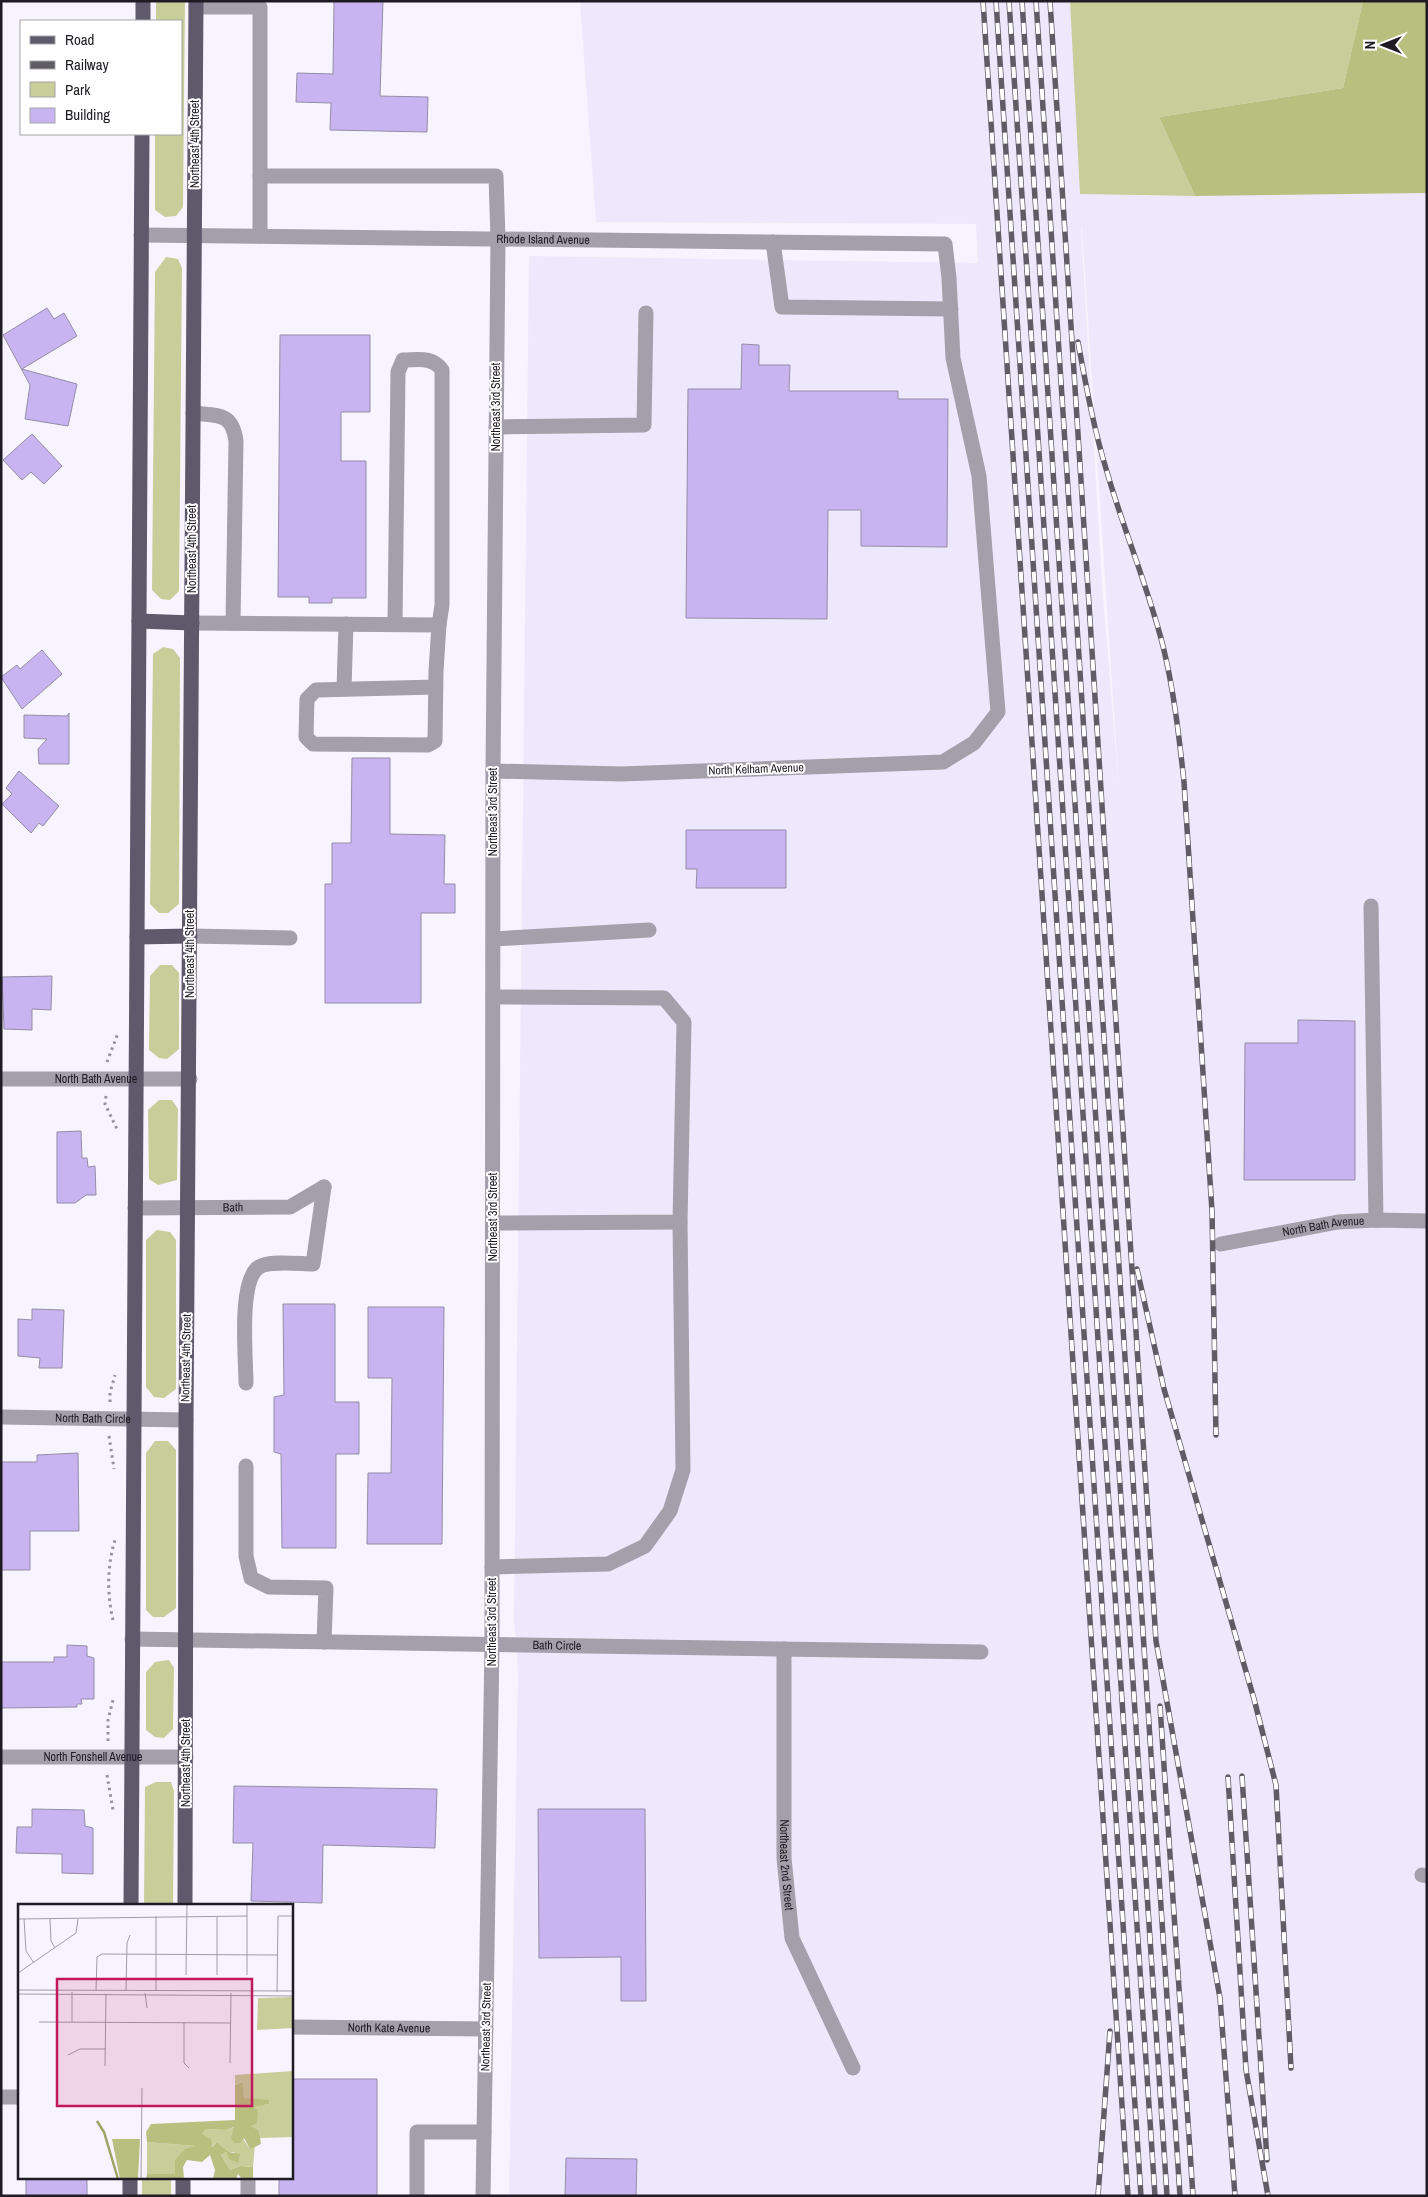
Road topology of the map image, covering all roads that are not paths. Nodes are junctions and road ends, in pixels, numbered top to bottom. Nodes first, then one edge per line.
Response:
1 (143, 1) edge
2 (196, 4) edge
3 (143, 20) edge
4 (142, 135) edge
5 (260, 176) junction
6 (141, 235) junction
7 (194, 235) junction
8 (260, 236) junction
9 (498, 239) junction
10 (772, 242) junction
11 (951, 309) junction
12 (646, 313) dead end
13 (193, 413) junction
14 (496, 427) junction
15 (139, 621) junction
16 (192, 623) junction
17 (233, 623) junction
18 (346, 624) junction
19 (395, 624) junction
20 (439, 625) junction
21 (436, 687) junction
22 (344, 689) junction
23 (493, 772) junction
24 (1371, 906) dead end
25 (649, 930) dead end
26 (190, 936) junction
27 (137, 937) junction
28 (290, 938) dead end
29 (493, 939) junction
30 (493, 997) junction
31 (136, 1078) junction
32 (190, 1078) junction
33 (1, 1079) edge
34 (135, 1208) junction
35 (188, 1209) junction
36 (1376, 1220) junction
37 (1427, 1221) edge
38 (680, 1222) junction
39 (493, 1223) junction
40 (1221, 1244) dead end
41 (246, 1383) dead end
42 (1, 1417) edge
43 (134, 1419) junction
44 (186, 1420) junction
45 (246, 1466) dead end
46 (492, 1568) junction
47 (132, 1639) junction
48 (185, 1640) junction
49 (324, 1642) junction
50 (492, 1644) junction
51 (784, 1649) junction
52 (982, 1652) dead end
53 (1, 1757) edge
54 (131, 1758) junction
55 (186, 1758) junction
56 (131, 1904) edge
57 (185, 1904) edge
58 (292, 2027) edge
59 (486, 2029) junction
60 (854, 2068) dead end
61 (1, 2097) edge
62 (18, 2097) edge
63 (484, 2132) junction
64 (130, 2180) edge
65 (183, 2180) edge
66 (248, 2180) edge
67 (130, 2196) edge
68 (183, 2196) edge
69 (248, 2196) edge
70 (417, 2196) edge
71 (483, 2196) edge

1 - 3 main road
2 - 5 street
2 - 7 main road, Northeast 4th Street
4 - 6 main road
5 - 8 street
5 - 9 street, Northeast 3rd Street
6 - 7 street, Rhode Island Avenue
6 - 15 main road
7 - 8 street, Rhode Island Avenue
7 - 13 main road, Northeast 4th Street
8 - 9 street, Rhode Island Avenue
9 - 10 street, Rhode Island Avenue
9 - 14 street, Northeast 3rd Street
10 - 11 street
10 - 11 street, Rhode Island Avenue
11 - 23 street, North Kelham Avenue
12 - 14 street
13 - 16 main road, Northeast 4th Street
13 - 17 street
14 - 23 street, Northeast 3rd Street
15 - 16 main road
15 - 27 main road
16 - 17 street
16 - 26 main road, Northeast 4th Street
17 - 18 street
18 - 19 street
18 - 22 street
19 - 20 street
19 - 20 street
20 - 21 street
21 - 22 street
21 - 22 street
23 - 29 street, Northeast 3rd Street
24 - 36 street
25 - 29 street
26 - 27 main road
26 - 28 street
26 - 32 main road, Northeast 4th Street
27 - 31 main road
29 - 30 street, Northeast 3rd Street
30 - 38 street
30 - 39 street, Northeast 3rd Street
31 - 32 street, North Bath Avenue
31 - 33 street, North Bath Avenue
31 - 34 main road
32 - 35 main road, Northeast 4th Street
34 - 35 street, Bath
34 - 43 main road
35 - 41 street, Bath
35 - 44 main road, Northeast 4th Street
36 - 37 street, North Bath Avenue
36 - 40 street, North Bath Avenue
38 - 39 street
38 - 46 street
39 - 46 street, Northeast 3rd Street
42 - 43 street, North Bath Circle
43 - 44 street, North Bath Circle
43 - 47 main road
44 - 48 main road, Northeast 4th Street
45 - 49 street
46 - 50 street, Northeast 3rd Street
47 - 48 street, Bath Circle
47 - 54 main road
48 - 49 street, Bath Circle
48 - 55 main road, Northeast 4th Street
49 - 50 street, Bath Circle
50 - 51 street, Bath Circle
50 - 59 street, Northeast 3rd Street
51 - 52 street, Bath Circle
51 - 60 street, Northeast 2nd Street
53 - 54 street, North Fonshell Avenue
54 - 55 street, North Fonshell Avenue
54 - 56 main road
55 - 57 main road, Northeast 4th Street
58 - 59 street, North Kate Avenue
59 - 63 street, Northeast 3rd Street
61 - 62 street
63 - 70 street
63 - 71 street, Northeast 3rd Street
64 - 67 main road
65 - 68 main road
66 - 69 street

